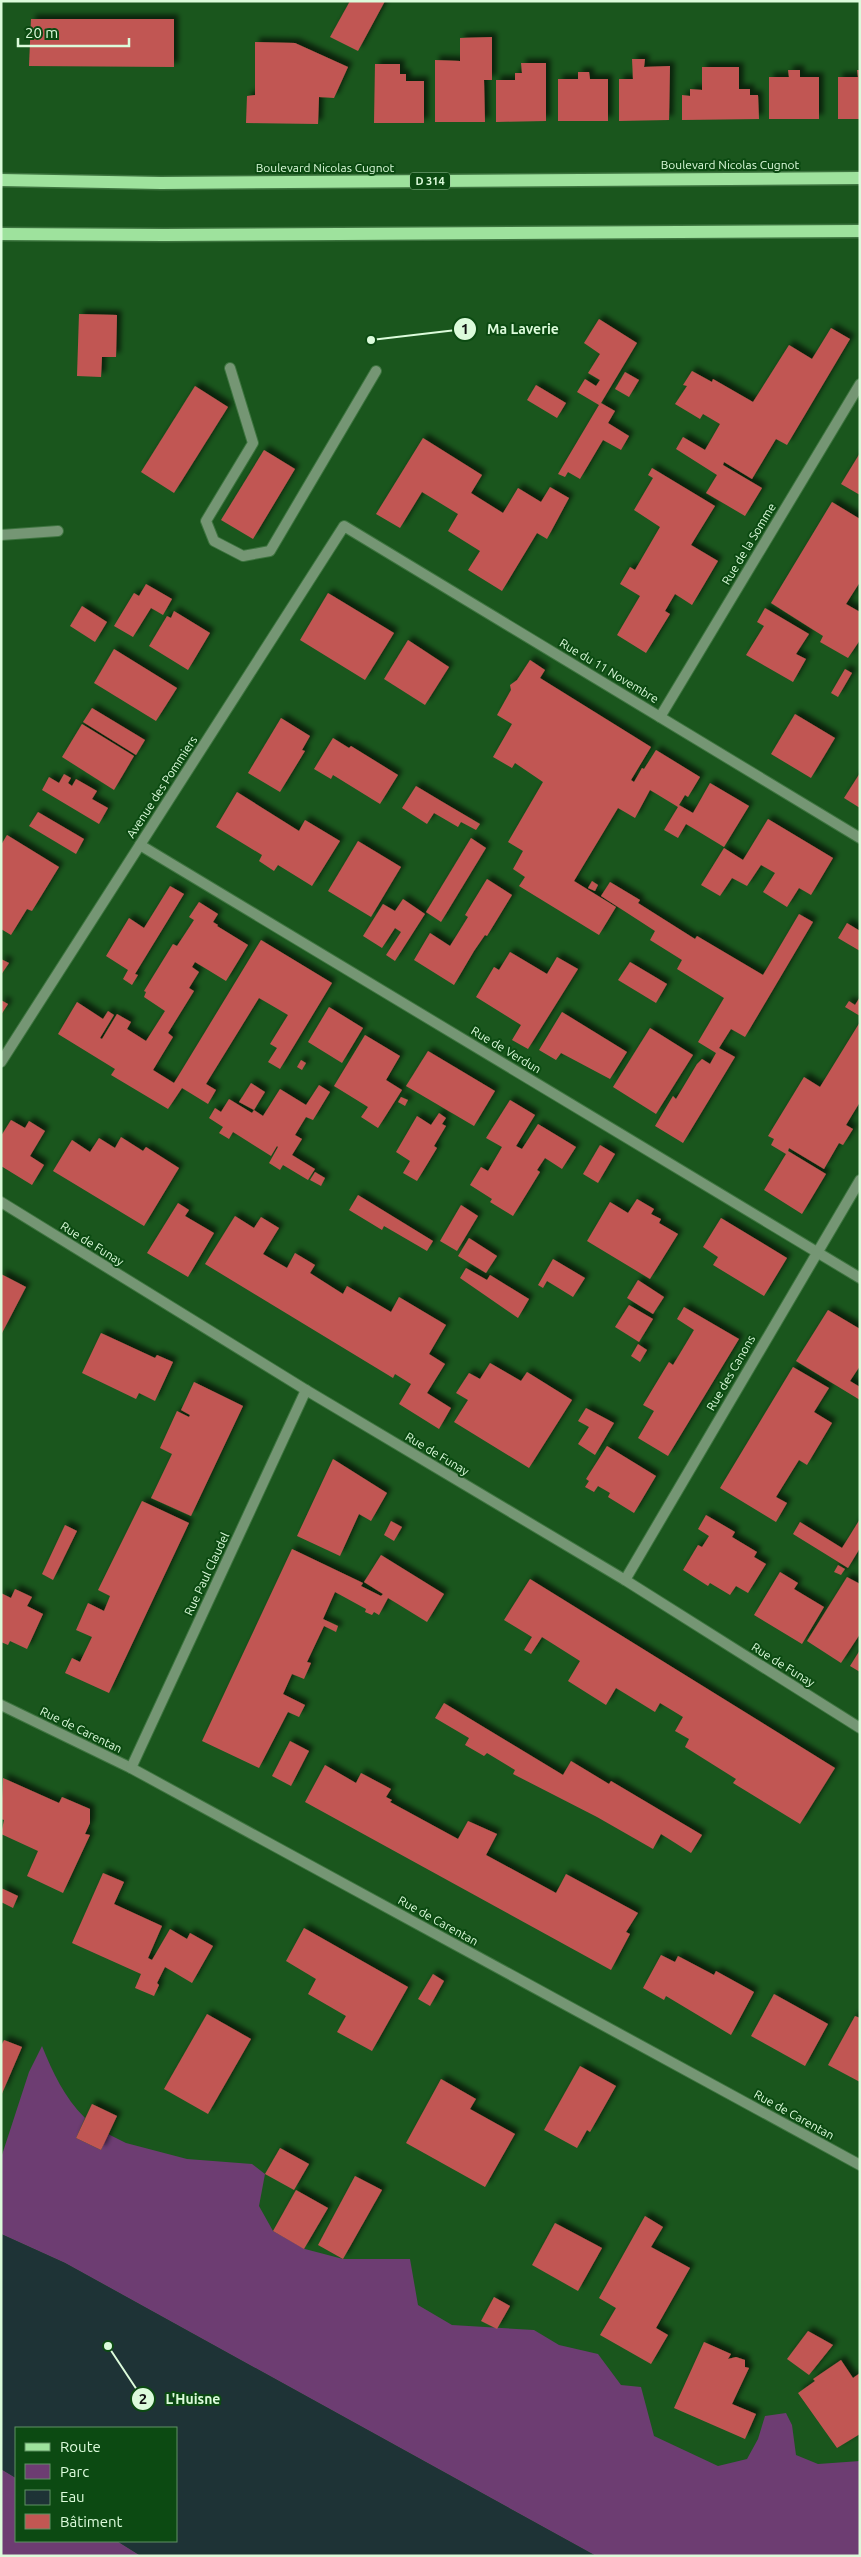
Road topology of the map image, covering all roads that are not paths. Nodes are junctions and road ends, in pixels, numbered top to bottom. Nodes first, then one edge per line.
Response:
1 (860, 178) edge
2 (1, 180) edge
3 (860, 231) edge
4 (1, 234) edge
5 (230, 368) dead end
6 (376, 372) dead end
7 (860, 384) edge
8 (344, 526) joint
9 (58, 531) dead end
10 (1, 534) edge
11 (660, 717) junction
12 (860, 838) edge
13 (140, 845) junction
14 (1, 1062) edge
15 (860, 1180) edge
16 (1, 1202) edge
17 (817, 1252) junction
18 (860, 1278) edge
19 (306, 1390) junction
20 (624, 1580) junction
21 (1, 1706) edge
22 (860, 1728) edge
23 (130, 1768) junction
24 (860, 2165) edge

1 - 2 main road, Boulevard Nicolas Cugnot / D 314
3 - 4 main road
5 - 6 street
7 - 11 street, Rue de la Somme
8 - 11 street, Rue du 11 Novembre
8 - 13 street, Avenue des Pommiers
9 - 10 street
11 - 12 street, Rue du 11 Novembre
13 - 14 street, Avenue des Pommiers
13 - 17 street, Rue de Verdun
15 - 17 street, Rue des Canons
16 - 19 street, Rue de Funay
17 - 18 street, Rue de Verdun
17 - 20 street, Rue des Canons
19 - 20 street, Rue de Funay
19 - 23 street, Rue Paul Claudel
20 - 22 street, Rue de Funay
21 - 23 street, Rue de Carentan
23 - 24 street, Rue de Carentan

